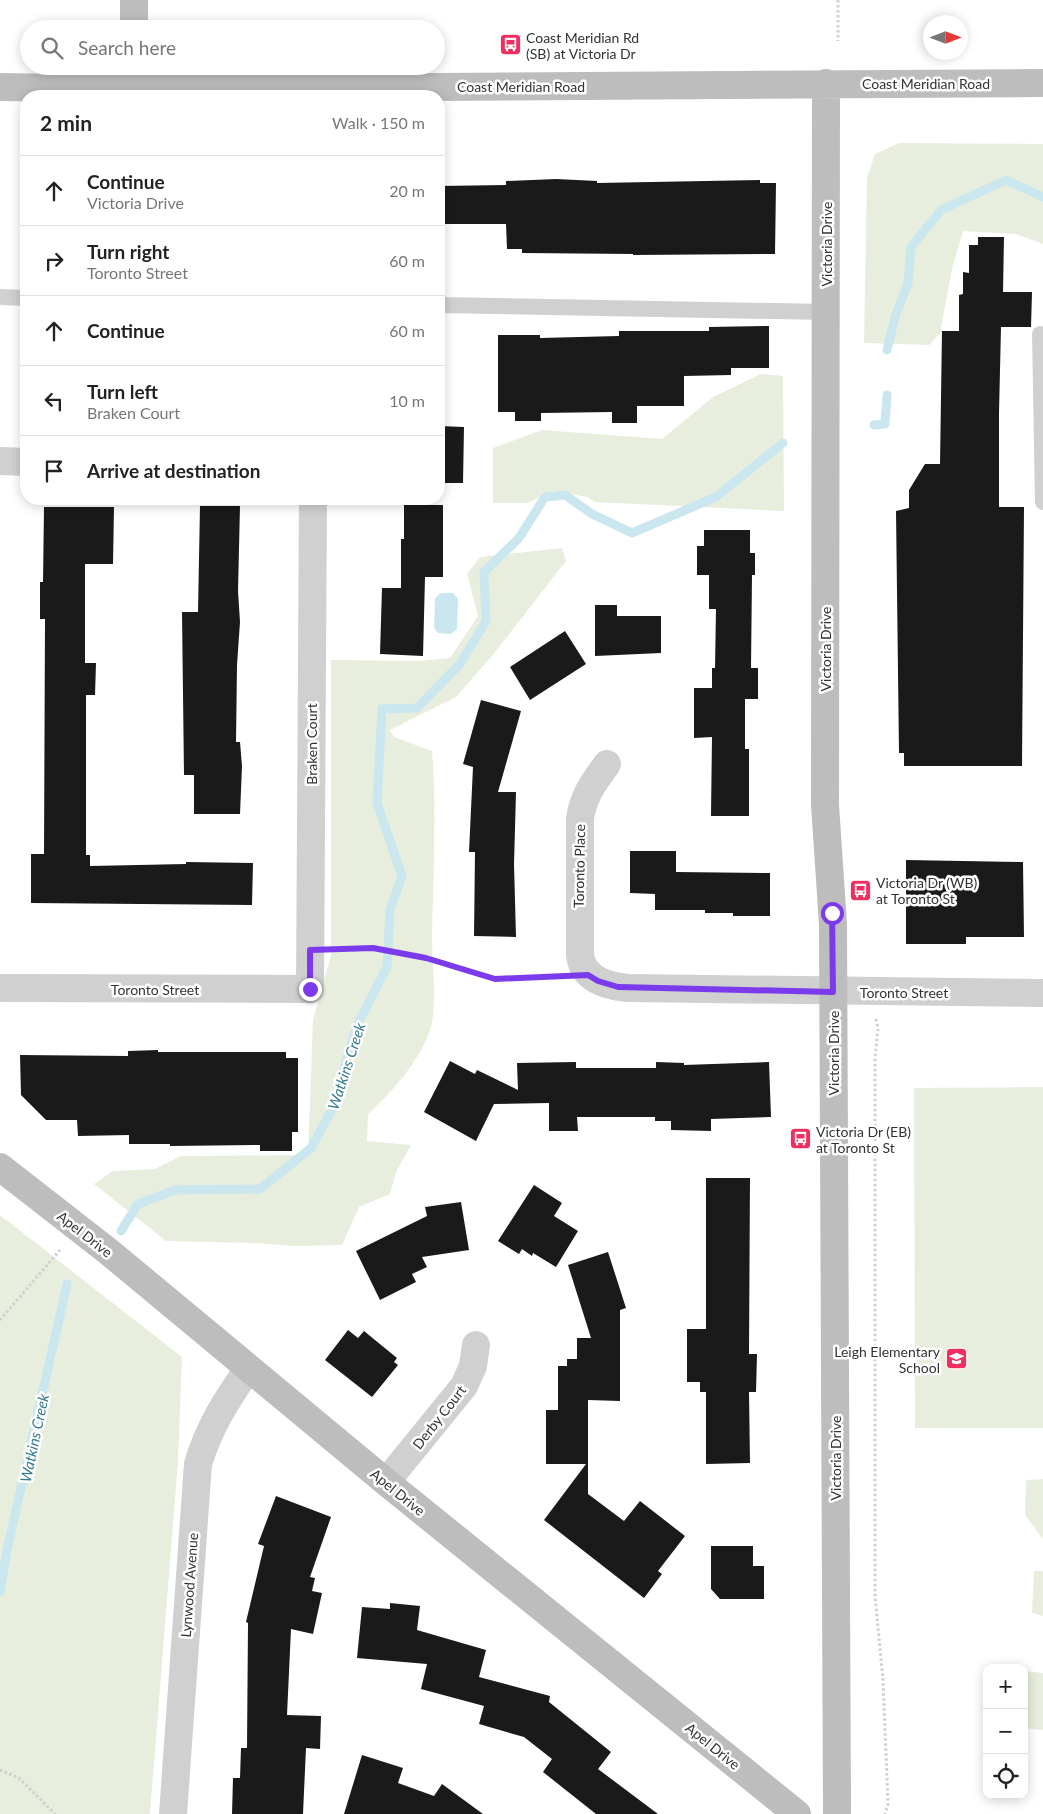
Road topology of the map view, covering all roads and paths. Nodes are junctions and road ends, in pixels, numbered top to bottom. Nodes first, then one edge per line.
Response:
1 (134, 0) edge
2 (838, 0) edge
3 (134, 20) edge
4 (838, 40) dead end
5 (134, 78) edge
6 (826, 83) junction
7 (1043, 83) edge
8 (0, 87) edge
9 (0, 297) edge
10 (20, 298) edge
11 (445, 305) edge
12 (826, 312) junction
13 (1040, 334) dead end
14 (0, 462) edge
15 (20, 462) edge
16 (1043, 502) edge
17 (313, 505) edge
18 (607, 764) dead end
19 (310, 950) junction
20 (588, 975) junction
21 (0, 988) edge
22 (310, 989) joint
23 (833, 992) junction
24 (1043, 993) edge
25 (876, 1022) dead end
26 (0, 1167) edge
27 (78, 1228) junction
28 (0, 1320) edge
29 (476, 1345) dead end
30 (248, 1369) junction
31 (386, 1482) junction
32 (2, 1770) edge
33 (55, 1814) edge
34 (173, 1814) edge
35 (797, 1814) edge
36 (837, 1814) edge
37 (885, 1814) edge

1 - 3 main road
2 - 4 path
5 - 6 main road, Coast Meridian Road
5 - 8 main road, Coast Meridian Road
6 - 7 main road, Coast Meridian Road
6 - 12 main road, Victoria Drive
9 - 10 lane
11 - 12 lane
12 - 23 main road, Victoria Drive
13 - 16 lane
14 - 15 street
17 - 19 street, Braken Court
18 - 20 street, Toronto Place
19 - 20 path
19 - 22 street, Braken Court
20 - 23 street, Toronto Street
21 - 22 street, Toronto Street
23 - 24 street, Toronto Street
23 - 36 main road, Victoria Drive
25 - 37 path
26 - 27 main road, Apel Drive
27 - 28 path
27 - 30 main road, Apel Drive
29 - 31 street, Derby Court
30 - 31 main road, Apel Drive
30 - 34 street, Lynwood Avenue
31 - 35 main road, Apel Drive
32 - 33 path

